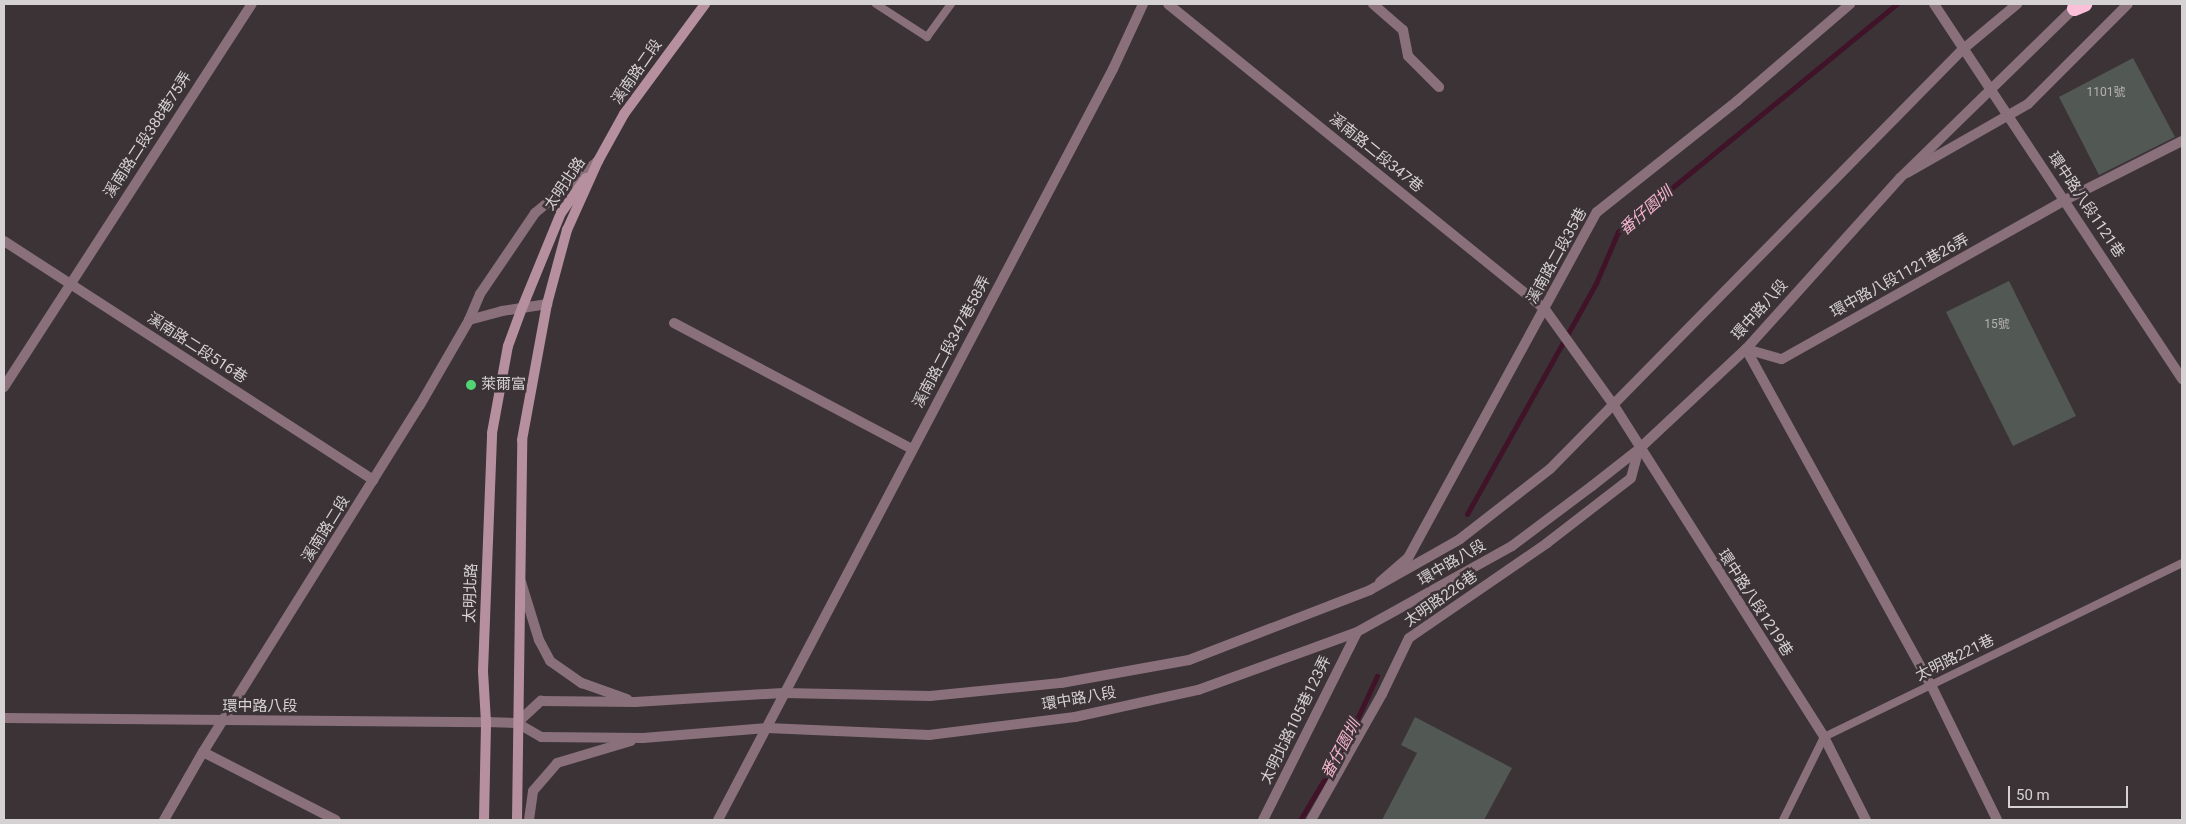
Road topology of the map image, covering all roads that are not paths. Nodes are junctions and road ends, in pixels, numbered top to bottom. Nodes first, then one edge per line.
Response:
1 (252, 4) edge
2 (705, 4) edge
3 (876, 4) edge
4 (951, 4) edge
5 (1144, 4) edge
6 (1168, 4) edge
7 (1373, 4) edge
8 (1850, 4) edge
9 (1934, 4) edge
10 (2018, 4) edge
11 (2128, 4) edge
12 (2079, 5) edge
13 (1962, 50) junction
14 (1439, 87) dead end
15 (1991, 90) junction
16 (2007, 116) junction
17 (2182, 141) edge
18 (598, 161) junction
19 (1900, 178) junction
20 (2065, 200) junction
21 (4, 242) edge
22 (69, 284) junction
23 (547, 304) junction
24 (522, 308) junction
25 (1544, 308) junction
26 (469, 320) junction
27 (674, 323) dead end
28 (1569, 343) joint
29 (1746, 348) junction
30 (2182, 379) edge
31 (4, 387) edge
32 (1613, 404) junction
33 (912, 449) junction
34 (1639, 449) junction
35 (374, 480) junction
36 (2182, 562) edge
37 (518, 574) junction
38 (1370, 590) junction
39 (1357, 632) junction
40 (1931, 685) junction
41 (783, 693) junction
42 (635, 702) junction
43 (4, 718) edge
44 (222, 722) junction
45 (486, 722) junction
46 (516, 723) junction
47 (767, 728) junction
48 (1824, 737) junction
49 (643, 738) junction
50 (203, 752) junction
51 (164, 820) edge
52 (336, 820) edge
53 (484, 820) edge
54 (517, 820) edge
55 (529, 820) edge
56 (718, 820) edge
57 (1263, 820) edge
58 (1311, 820) edge
59 (1783, 820) edge
60 (1866, 820) edge
61 (1997, 820) edge

1 - 22 street, 溪南路二段388巷75弄
2 - 18 main road, 溪南路二段
3 - 4 lane
5 - 33 street, 溪南路二段347巷58弄
6 - 25 street, 溪南路二段347巷
7 - 14 street
8 - 25 street, 溪南路二段35巷
9 - 13 street, 環中路八段1121巷
10 - 13 street, 環中路八段
11 - 16 street
12 - 15 street, 環中路八段
13 - 15 street, 環中路八段1121巷
13 - 32 street, 環中路八段
15 - 16 street, 環中路八段1121巷
15 - 19 street, 環中路八段
16 - 19 street
16 - 20 street, 環中路八段1121巷
17 - 20 street, 環中路八段1121巷26弄
18 - 23 main road, 太明北路
18 - 24 main road, 太明北路
18 - 26 street, 溪南路二段
19 - 29 street, 環中路八段
20 - 29 street, 環中路八段1121巷26弄
20 - 30 street, 環中路八段1121巷
21 - 22 street, 溪南路二段516巷
22 - 31 street, 溪南路二段388巷75弄
22 - 35 street, 溪南路二段516巷
23 - 24 street
23 - 37 main road, 太明北路
24 - 26 street
24 - 45 main road, 太明北路
25 - 28 street, 溪南路二段347巷
25 - 38 street, 溪南路二段35巷
26 - 35 street, 溪南路二段
27 - 33 street
28 - 32 street, 環中路八段1219巷
29 - 34 street, 環中路八段
29 - 40 street
32 - 34 street, 環中路八段1219巷
32 - 38 street, 環中路八段
33 - 41 street, 溪南路二段347巷58弄
34 - 39 street, 環中路八段
34 - 48 street, 環中路八段1219巷
34 - 58 street, 太明路226巷
35 - 44 street, 溪南路二段
36 - 40 lane, 太明路221巷
37 - 42 street, 環中路八段
37 - 46 main road, 太明北路
38 - 41 street, 環中路八段
39 - 47 street, 環中路八段
39 - 57 street, 太明北路105巷123弄
40 - 48 lane, 太明路221巷
40 - 61 street
41 - 42 street, 環中路八段
41 - 47 street, 溪南路二段347巷58弄
42 - 46 street, 環中路八段
43 - 44 street, 環中路八段
44 - 45 street, 環中路八段
44 - 50 street, 溪南路二段
45 - 46 street, 環中路八段
45 - 53 main road, 太明北路
46 - 49 street, 環中路八段
46 - 54 main road, 太明北路
47 - 49 street, 環中路八段
47 - 56 street, 溪南路二段347巷58弄
48 - 59 lane
48 - 60 street, 環中路八段1219巷
49 - 55 street, 環中路八段
50 - 51 street, 溪南路二段
50 - 52 street

